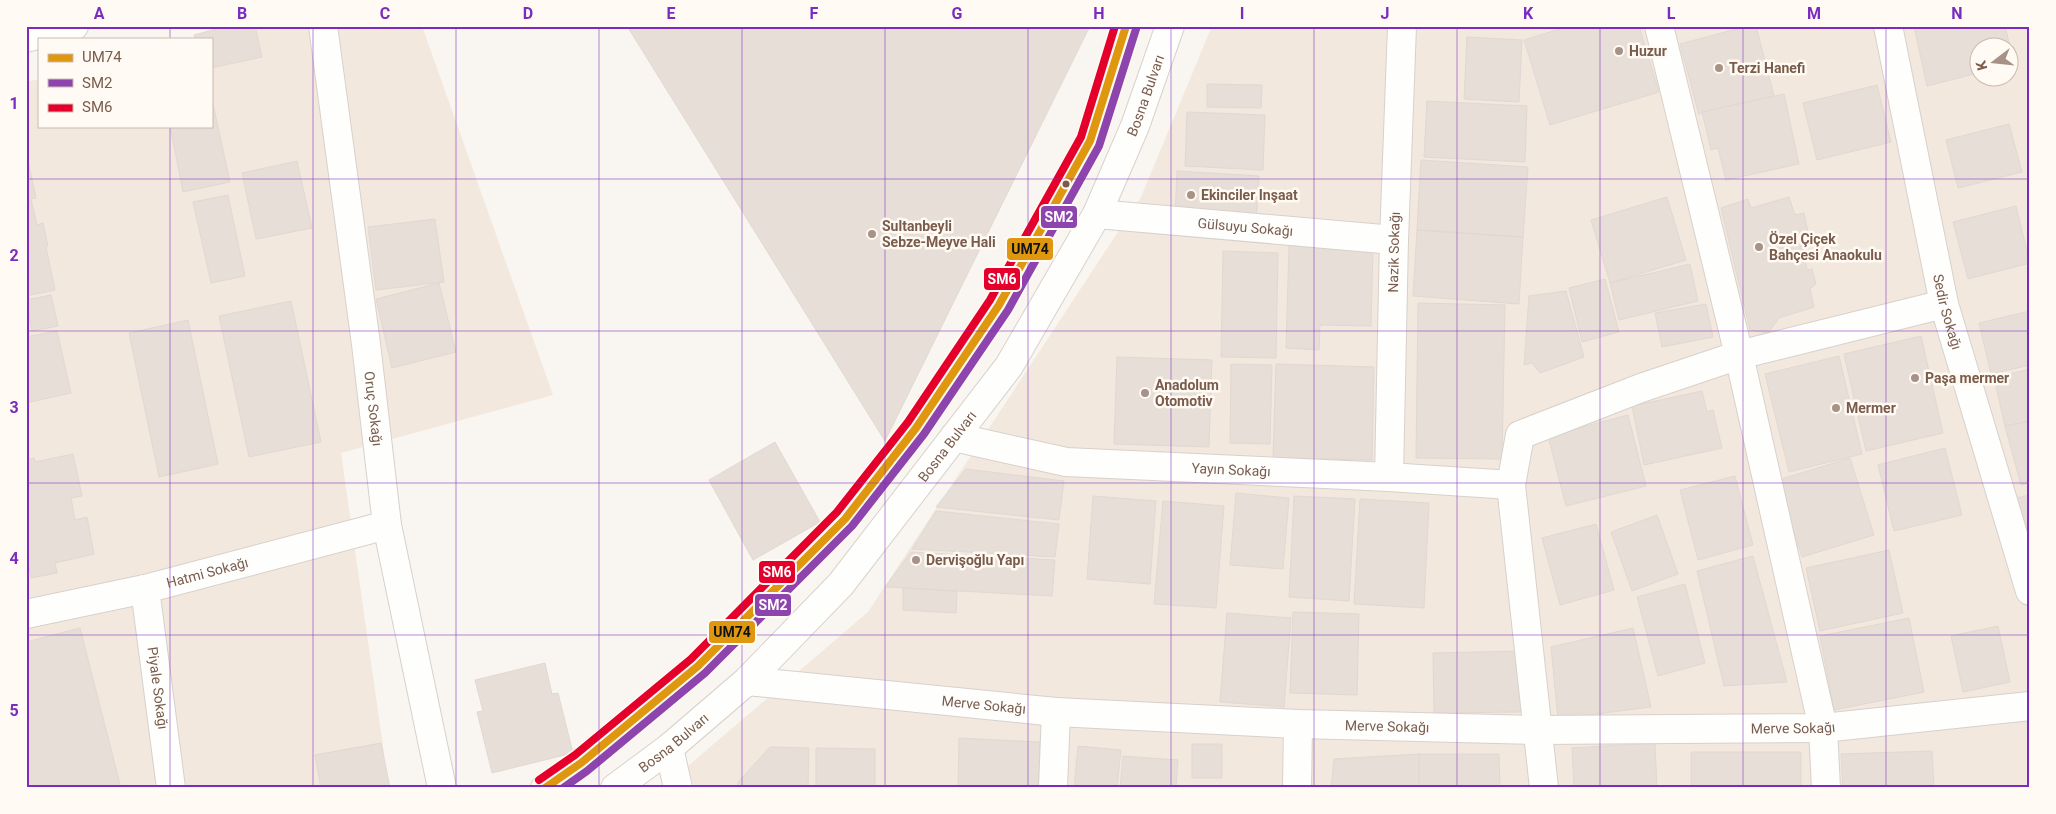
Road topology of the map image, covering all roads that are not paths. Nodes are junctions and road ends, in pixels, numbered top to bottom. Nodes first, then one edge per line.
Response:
1 (74, 26) edge
2 (323, 26) edge
3 (1126, 26) edge
4 (1170, 26) edge
5 (1402, 26) edge
6 (1659, 26) edge
7 (1888, 26) edge
8 (26, 38) edge
9 (1097, 214) junction
10 (1394, 240) junction
11 (1944, 304) junction
12 (1739, 355) junction
13 (954, 437) junction
14 (1389, 477) junction
15 (1510, 485) junction
16 (387, 525) junction
17 (144, 589) junction
18 (2030, 592) edge
19 (26, 614) edge
20 (747, 681) junction
21 (2030, 706) edge
22 (1056, 712) junction
23 (1298, 724) junction
24 (1823, 728) junction
25 (1537, 730) junction
26 (669, 748) junction
27 (172, 788) edge
28 (442, 788) edge
29 (545, 788) edge
30 (615, 788) edge
31 (678, 788) edge
32 (1053, 788) edge
33 (1297, 788) edge
34 (1544, 788) edge
35 (1826, 788) edge

1 - 8 street
2 - 16 street, Oruç Sokağı
3 - 29 street
4 - 9 street, Bosna Bulvarı
5 - 10 street, Nazik Sokağı
6 - 12 street
7 - 11 street, Sedir Sokağı
9 - 10 street, Gülsuyu Sokağı
9 - 13 street, Bosna Bulvarı
10 - 14 street, Nazik Sokağı
11 - 12 street
11 - 18 street, Sedir Sokağı
12 - 15 street
12 - 24 street
13 - 14 street, Yayın Sokağı
13 - 20 street, Bosna Bulvarı
14 - 15 street, Yayın Sokağı
15 - 25 street
16 - 17 street, Hatmi Sokağı
16 - 28 street, Oruç Sokağı
17 - 19 street, Hatmi Sokağı
17 - 27 street, Piyale Sokağı
20 - 22 street, Merve Sokağı
20 - 26 street, Bosna Bulvarı
21 - 24 street, Merve Sokağı
22 - 23 street, Merve Sokağı
22 - 32 street
23 - 25 street, Merve Sokağı
23 - 33 street
24 - 25 street, Merve Sokağı
24 - 35 street
25 - 34 street
26 - 30 street, Bosna Bulvarı
26 - 31 street

